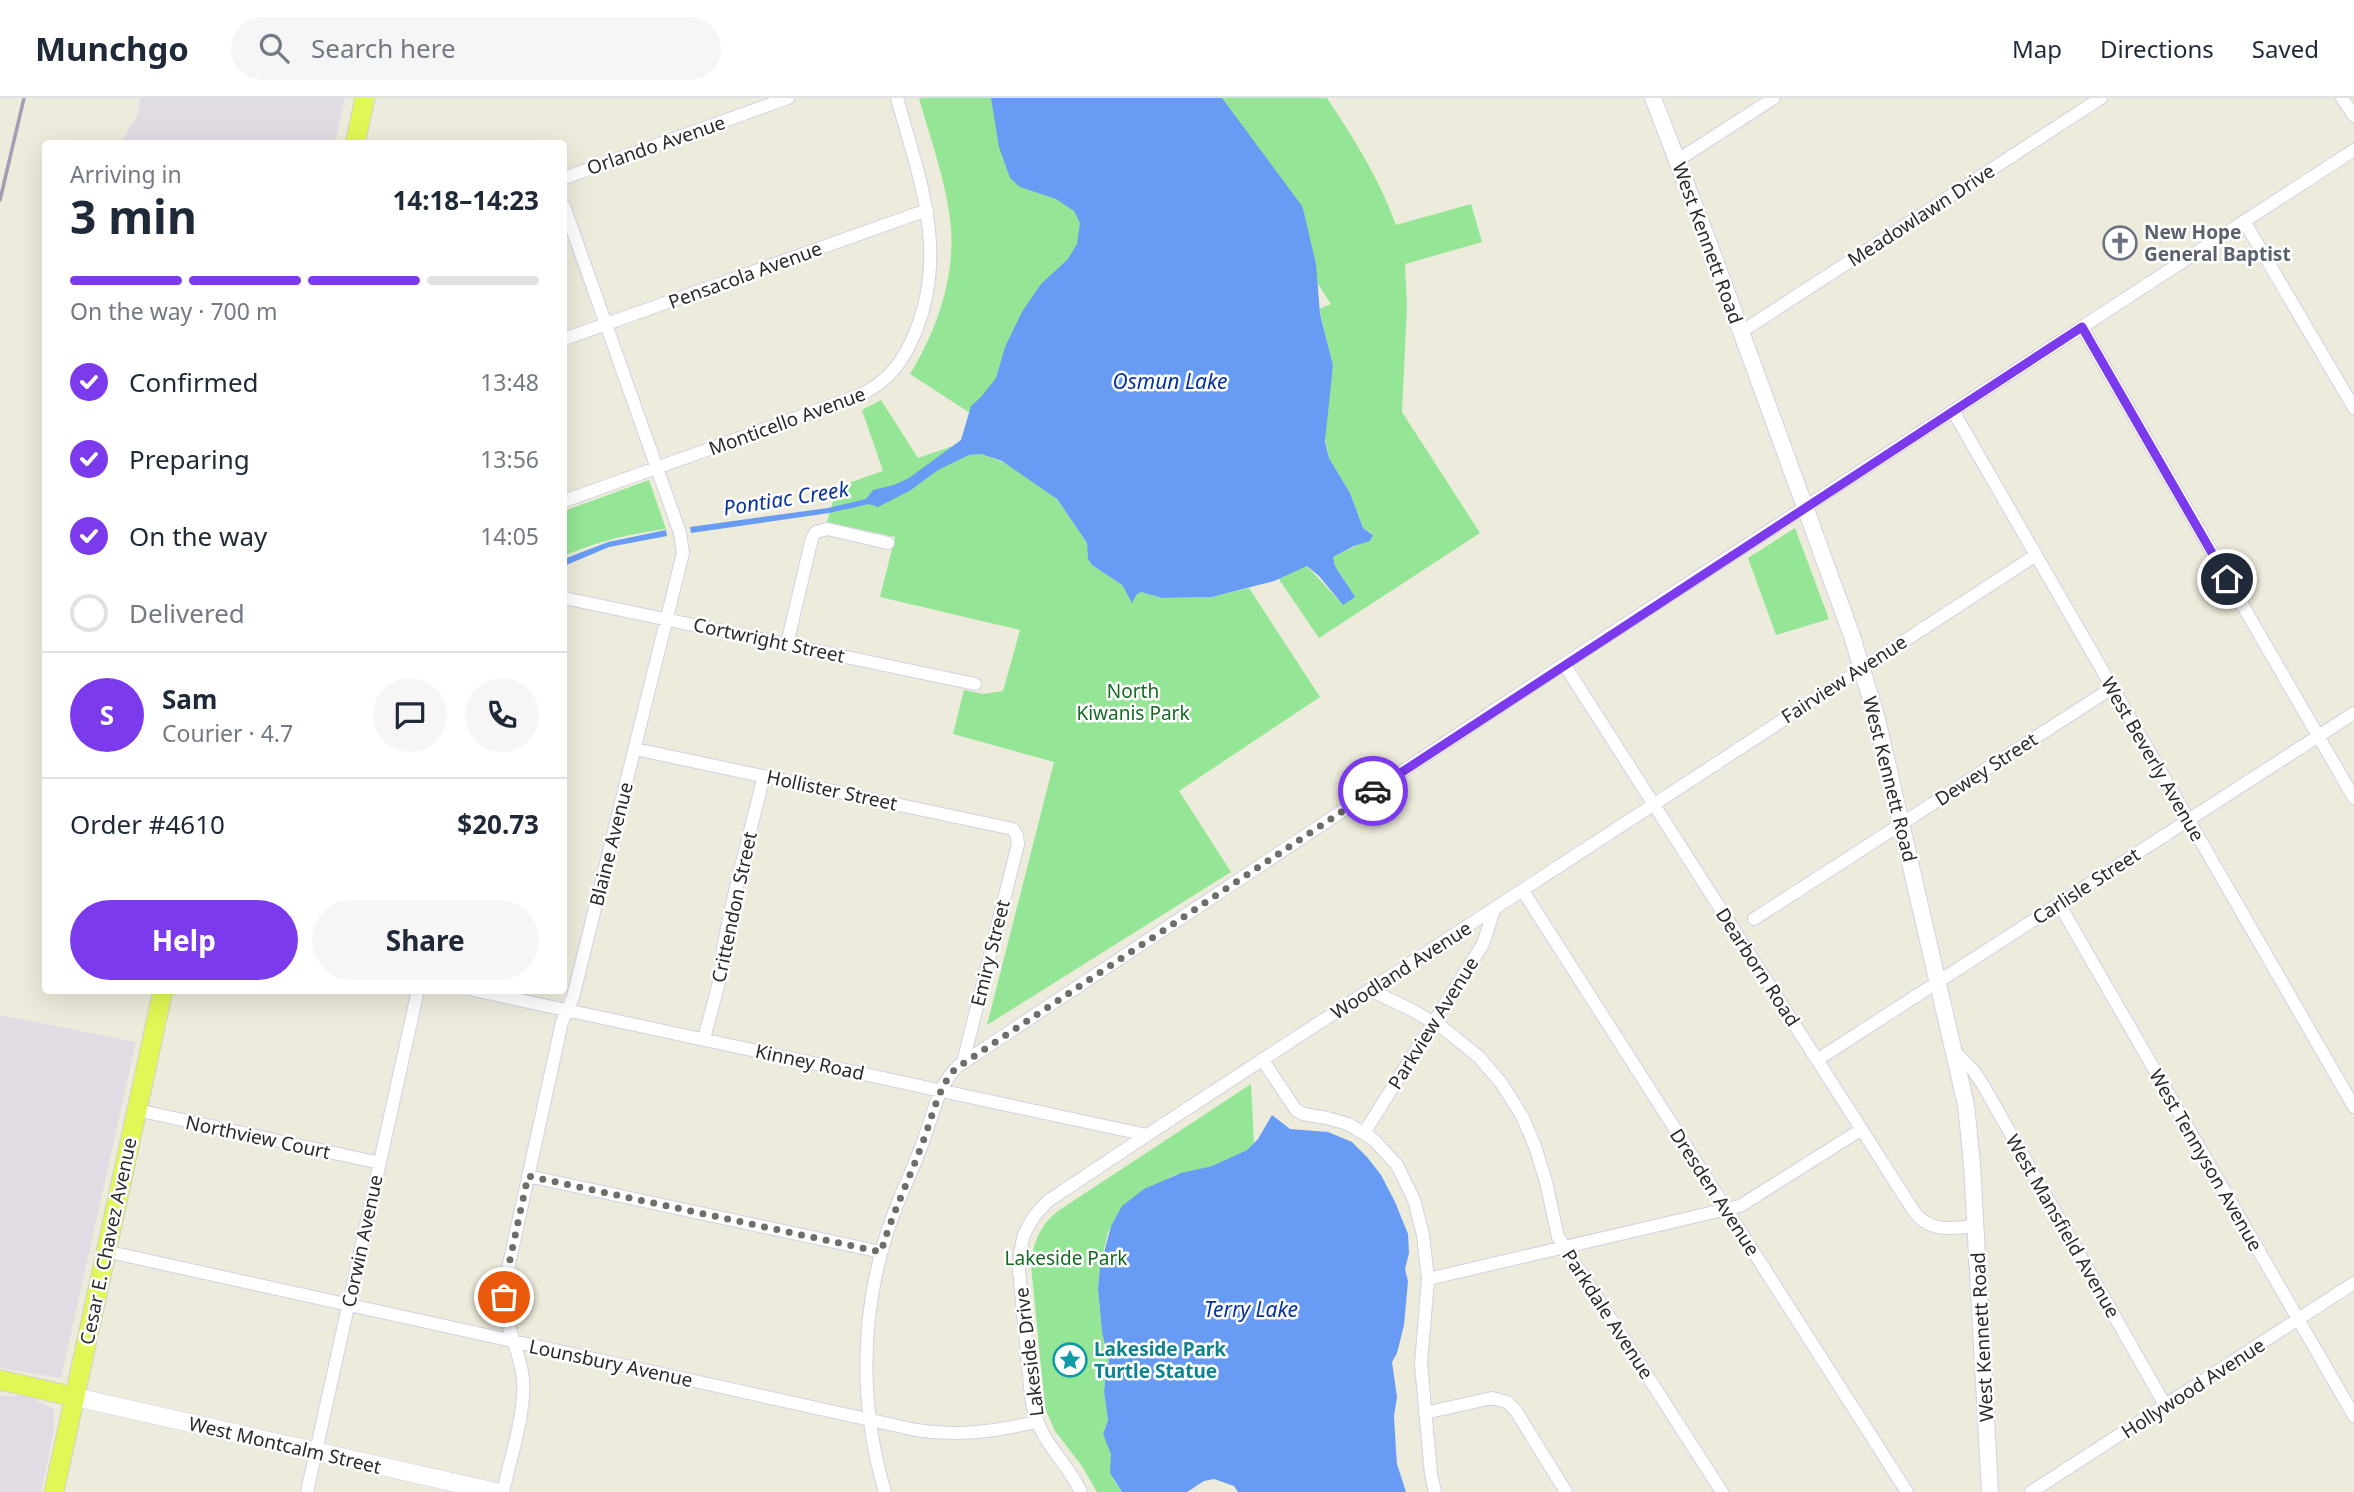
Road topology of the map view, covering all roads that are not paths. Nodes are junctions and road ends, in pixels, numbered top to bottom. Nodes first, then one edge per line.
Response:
1 (365, 98) edge
2 (789, 98) edge
3 (897, 98) edge
4 (1653, 98) edge
5 (1774, 98) edge
6 (2101, 98) edge
7 (2343, 98) edge
8 (2354, 116) edge
9 (356, 140) edge
10 (2354, 150) edge
11 (1678, 160) junction
12 (567, 177) edge
13 (927, 211) junction
14 (567, 214) edge
15 (2244, 221) junction
16 (606, 324) junction
17 (2082, 327) junction
18 (1741, 332) junction
19 (567, 338) edge
20 (2354, 408) edge
21 (1953, 411) junction
22 (656, 468) junction
23 (567, 500) edge
24 (1805, 508) junction
25 (888, 542) dead end
26 (2036, 555) junction
27 (567, 599) edge
28 (667, 619) junction
29 (787, 644) junction
30 (1564, 664) junction
31 (1862, 667) junction
32 (975, 684) dead end
33 (2112, 688) junction
34 (2354, 713) edge
35 (2318, 736) junction
36 (635, 749) junction
37 (764, 775) junction
38 (2354, 798) edge
39 (1654, 805) junction
40 (2189, 820) junction
41 (1901, 824) junction
42 (1018, 844) joint
43 (1523, 891) junction
44 (2059, 904) junction
45 (1494, 910) junction
46 (1754, 919) dead end
47 (1938, 982) junction
48 (1370, 990) junction
49 (162, 994) edge
50 (417, 994) edge
51 (491, 994) edge
52 (567, 1011) junction
53 (1434, 1022) junction
54 (704, 1039) junction
55 (1955, 1052) junction
56 (1262, 1059) junction
57 (1817, 1060) junction
58 (962, 1062) junction
59 (941, 1090) junction
60 (2354, 1107) edge
61 (137, 1110) junction
62 (1862, 1129) junction
63 (1364, 1133) junction
64 (1147, 1135) junction
65 (380, 1163) junction
66 (528, 1176) junction
67 (1727, 1209) junction
68 (1976, 1227) junction
69 (1565, 1247) junction
70 (105, 1251) junction
71 (881, 1252) junction
72 (1428, 1279) junction
73 (2354, 1283) edge
74 (348, 1305) junction
75 (2298, 1320) junction
76 (512, 1341) junction
77 (0, 1380) edge
78 (75, 1397) junction
79 (2165, 1405) junction
80 (1425, 1413) junction
81 (2354, 1416) edge
82 (869, 1420) junction
83 (1036, 1422) junction
84 (316, 1452) junction
85 (54, 1492) edge
86 (307, 1492) edge
87 (496, 1492) edge
88 (503, 1492) edge
89 (885, 1492) edge
90 (1082, 1492) edge
91 (1435, 1492) edge
92 (1566, 1492) edge
93 (1722, 1492) edge
94 (1908, 1492) edge
95 (1990, 1492) edge
96 (2031, 1492) edge

1 - 9 main road
2 - 12 street, Orlando Avenue
3 - 13 street, Monticello Avenue
4 - 11 street, West Kennett Road
5 - 11 street
6 - 18 street, Meadowlawn Drive
7 - 8 street
10 - 15 street
11 - 18 street, West Kennett Road
13 - 16 street, Pensacola Avenue
13 - 22 street, Monticello Avenue
14 - 16 street, Blaine Avenue
15 - 17 street
15 - 20 street
16 - 19 street, Pensacola Avenue
16 - 22 street, Blaine Avenue
17 - 21 street
17 - 35 street
18 - 24 street, West Kennett Road
21 - 24 street
21 - 26 street, West Beverly Avenue
22 - 23 street, Monticello Avenue
22 - 28 street, Blaine Avenue
24 - 30 street
24 - 31 street, West Kennett Road
25 - 29 street
26 - 31 street, Fairview Avenue
26 - 33 street, West Beverly Avenue
27 - 28 street, Cortwright Street
28 - 29 street, Cortwright Street
28 - 36 street, Blaine Avenue
29 - 32 street, Cortwright Street
30 - 39 street, Dearborn Road
30 - 58 street
31 - 39 street, Fairview Avenue
31 - 41 street, West Kennett Road
33 - 40 street, West Beverly Avenue
33 - 41 street, Dewey Street
34 - 35 street, Carlisle Street
35 - 38 street
35 - 40 street, Carlisle Street
36 - 37 street, Hollister Street
36 - 52 street, Blaine Avenue
37 - 42 street, Hollister Street
37 - 54 street, Crittendon Street
39 - 43 street, Woodland Avenue
39 - 57 street, Dearborn Road
40 - 44 street, Carlisle Street
40 - 60 street, West Beverly Avenue
41 - 46 street, Dewey Street
41 - 47 street, West Kennett Road
42 - 58 street, Emiry Street
43 - 45 street, Woodland Avenue
43 - 67 street, Dresden Avenue
44 - 47 street, Carlisle Street
44 - 75 street, West Tennyson Avenue
45 - 48 street, Woodland Avenue
45 - 53 street, Parkview Avenue
47 - 55 street, West Kennett Road
47 - 57 street, Carlisle Street
48 - 53 street, Parkdale Avenue
48 - 56 street, Woodland Avenue
49 - 61 main road, Cesar E. Chavez Avenue
50 - 65 street, Corwin Avenue
51 - 52 street, Kinney Road
52 - 54 street, Kinney Road
52 - 66 street, Blaine Avenue
53 - 63 street, Parkview Avenue
53 - 69 street, Parkdale Avenue
54 - 59 street, Kinney Road
55 - 68 street, West Kennett Road
55 - 79 street, West Mansfield Avenue
56 - 63 street
56 - 64 street, Woodland Avenue
57 - 62 street, Dearborn Road
58 - 59 street
59 - 64 street, Kinney Road
59 - 71 street
61 - 65 street, Northview Court
61 - 70 main road, Cesar E. Chavez Avenue
62 - 67 street
62 - 68 street, Dearborn Road
63 - 72 street
64 - 83 street, Lakeside Drive
65 - 74 street, Corwin Avenue
66 - 71 street
66 - 76 street, Blaine Avenue
67 - 69 street
67 - 94 street, Dresden Avenue
68 - 95 street, West Kennett Road
69 - 72 street
69 - 93 street, Parkdale Avenue
70 - 74 street, Lounsbury Avenue
70 - 78 main road, Cesar E. Chavez Avenue
71 - 82 street
72 - 80 street
73 - 75 street, Hollywood Avenue
74 - 76 street, Lounsbury Avenue
74 - 84 street, Corwin Avenue
75 - 79 street, Hollywood Avenue
75 - 81 street, West Tennyson Avenue
76 - 82 street, Lounsbury Avenue
76 - 88 street, Blaine Avenue
77 - 78 main road
78 - 84 main road, West Montcalm Street
78 - 85 main road, Cesar E. Chavez Avenue
79 - 96 street, Hollywood Avenue
80 - 91 street
80 - 92 street
82 - 83 street, Lounsbury Avenue
82 - 89 street
83 - 90 street, Lakeside Drive
84 - 86 street, Corwin Avenue
84 - 87 main road, West Montcalm Street

